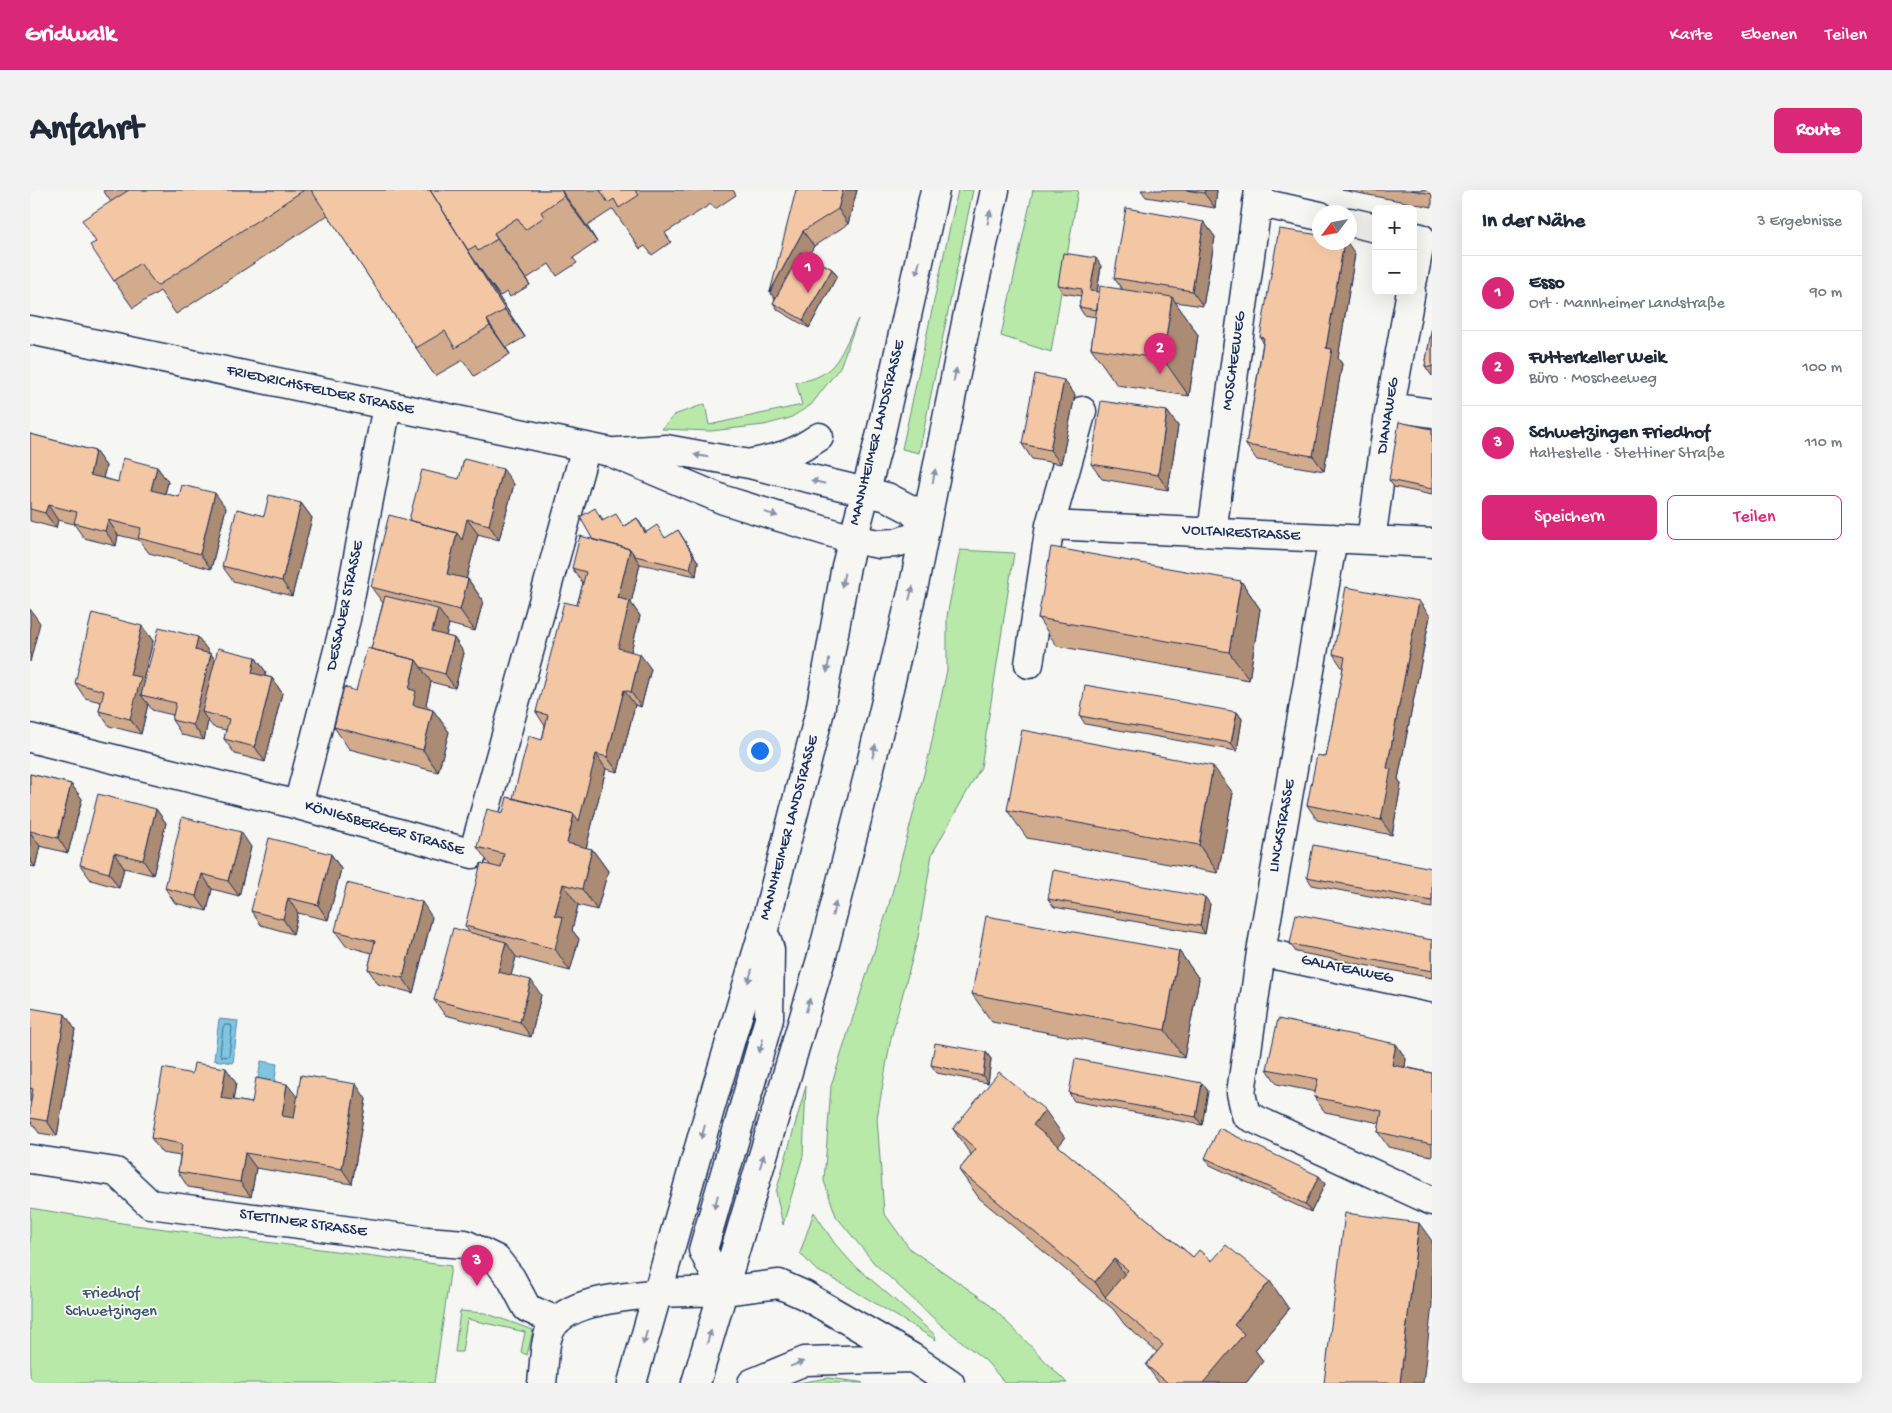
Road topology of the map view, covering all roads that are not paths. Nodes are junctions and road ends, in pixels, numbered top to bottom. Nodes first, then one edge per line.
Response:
1 (935, 190) edge
2 (995, 190) edge
3 (1258, 196) edge
4 (1312, 213) edge
5 (1357, 224) edge
6 (1372, 227) edge
7 (1417, 237) edge
8 (1417, 258) edge
9 (1410, 295) edge
10 (30, 330) edge
11 (387, 406) junction
12 (1390, 407) junction
13 (1082, 410) dead end
14 (1432, 413) edge
15 (819, 436) dead end
16 (598, 449) junction
17 (748, 464) junction
18 (866, 492) junction
19 (1050, 525) junction
20 (924, 529) junction
21 (1212, 532) junction
22 (1333, 538) junction
23 (852, 539) junction
24 (1370, 540) junction
25 (1432, 543) edge
26 (1028, 664) dead end
27 (30, 738) edge
28 (298, 805) junction
29 (764, 929) junction
30 (1261, 952) junction
31 (1432, 988) edge
32 (30, 1159) edge
33 (1432, 1201) edge
34 (723, 1291) junction
35 (657, 1293) junction
36 (557, 1321) junction
37 (914, 1358) junction
38 (542, 1383) edge
39 (632, 1383) edge
40 (696, 1383) edge
41 (752, 1383) edge
42 (950, 1383) edge

1 -> 18 street, MANNHEIMER LANDSTRASSE
20 -> 2 street
3 - 4 street
3 - 21 street, MOSCHEEWEG
5 - 6 street
7 - 8 street
9 - 12 street, DIANAWEG
10 - 11 street, FRIEDRICHSFELDER STRASSE
11 - 16 street, FRIEDRICHSFELDER STRASSE
11 - 28 street, DESSAUER STRASSE
12 - 14 street
12 - 24 street, DIANAWEG
13 - 19 street
15 - 17 street, FRIEDRICHSFELDER STRASSE
17 -> 16 street, FRIEDRICHSFELDER STRASSE
16 -> 23 street, FRIEDRICHSFELDER STRASSE
16 - 28 street, KÖNIGSBERGER STRASSE
18 -> 17 street, FRIEDRICHSFELDER STRASSE
18 - 20 street, FRIEDRICHSFELDER STRASSE
18 - 23 street, MANNHEIMER LANDSTRASSE
19 - 21 street, VOLTAIRESTRASSE
19 - 26 street
20 - 23 street, FRIEDRICHSFELDER STRASSE
34 -> 20 street
21 - 22 street, VOLTAIRESTRASSE
22 - 24 street, VOLTAIRESTRASSE
22 - 30 street, LINCKSTRASSE
23 -> 29 street, MANNHEIMER LANDSTRASSE
24 - 25 street, VOLTAIRESTRASSE
27 - 28 street, KÖNIGSBERGER STRASSE
29 -> 34 street
29 -> 35 street, MANNHEIMER LANDSTRASSE
30 - 31 street, GALATEAWEG
30 - 33 street, LINCKSTRASSE
32 - 36 street, STETTINER STRASSE
34 - 35 street
34 - 37 street
40 -> 34 street
35 - 36 street
35 -> 39 street, MANNHEIMER LANDSTRASSE
36 - 38 street
41 -> 37 street
37 - 42 street

